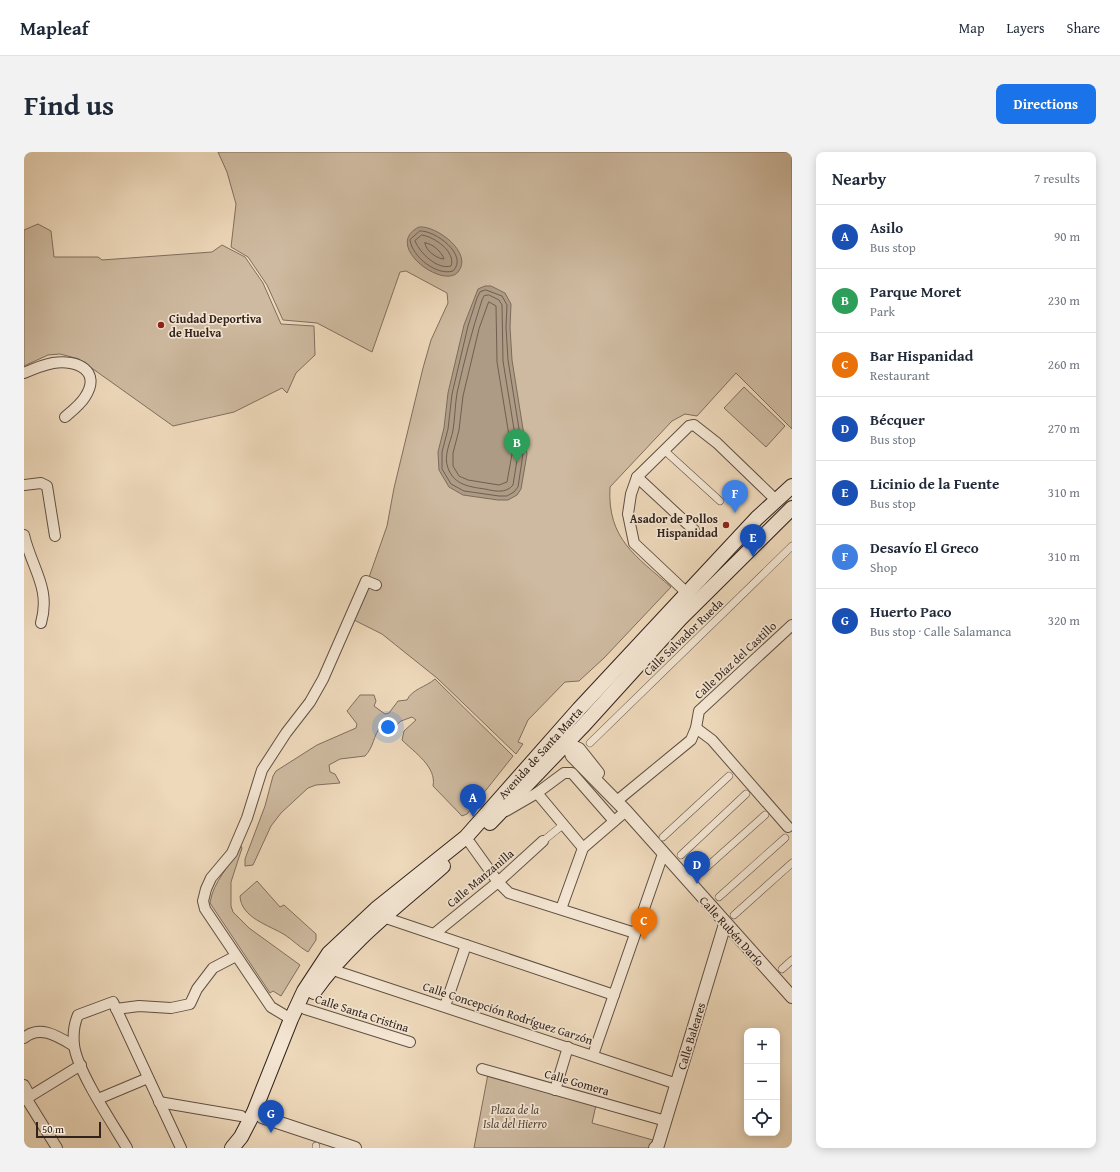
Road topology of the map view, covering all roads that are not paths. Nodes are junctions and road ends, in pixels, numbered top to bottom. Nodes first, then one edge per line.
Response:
1 (24, 373) edge
2 (65, 417) dead end
3 (664, 450) junction
4 (637, 477) junction
5 (24, 485) edge
6 (792, 486) edge
7 (776, 500) junction
8 (720, 501) dead end
9 (792, 508) edge
10 (694, 530) dead end
11 (24, 535) edge
12 (55, 536) dead end
13 (791, 547) edge
14 (376, 585) dead end
15 (687, 593) junction
16 (41, 623) dead end
17 (792, 625) edge
18 (561, 728) junction
19 (696, 728) junction
20 (552, 740) junction
21 (590, 743) dead end
22 (572, 749) junction
23 (729, 776) dead end
24 (537, 792) junction
25 (746, 794) dead end
26 (618, 800) junction
27 (626, 811) junction
28 (765, 815) dead end
29 (495, 818) junction
30 (614, 821) junction
31 (564, 824) junction
32 (788, 827) dead end
33 (663, 837) dead end
34 (785, 838) dead end
35 (468, 840) junction
36 (543, 841) joint
37 (583, 848) junction
38 (663, 854) junction
39 (681, 855) dead end
40 (792, 863) edge
41 (699, 874) dead end
42 (498, 882) junction
43 (719, 897) dead end
44 (561, 909) junction
45 (380, 913) junction
46 (734, 915) dead end
47 (725, 924) junction
48 (635, 933) junction
49 (434, 934) junction
50 (466, 945) junction
51 (236, 956) junction
52 (792, 960) edge
53 (326, 966) junction
54 (782, 969) dead end
55 (790, 992) edge
56 (614, 995) junction
57 (114, 1006) junction
58 (445, 1006) junction
59 (305, 1009) junction
60 (291, 1019) junction
61 (24, 1038) edge
62 (410, 1042) dead end
63 (74, 1046) junction
64 (568, 1047) junction
65 (593, 1055) junction
66 (81, 1066) junction
67 (482, 1069) dead end
68 (148, 1078) junction
69 (677, 1084) junction
70 (24, 1085) edge
71 (556, 1090) junction
72 (27, 1098) edge
73 (98, 1099) junction
74 (159, 1102) junction
75 (241, 1116) dead end
76 (262, 1117) junction
77 (666, 1121) junction
78 (57, 1148) edge
79 (127, 1148) edge
80 (181, 1148) edge
81 (232, 1148) edge
82 (242, 1148) edge
83 (355, 1148) edge
84 (656, 1148) edge

1 - 2 street
3 - 4 street
3 - 7 street
3 - 8 street
4 - 10 street
4 - 15 street
5 - 12 street
6 - 7 main road, Avenida de Santa Marta
7 - 15 main road, Avenida de Santa Marta
9 - 22 main road, Avenida de Santa Marta
11 - 16 street
13 - 21 street, Calle Salvador Rueda
14 - 51 street
15 - 18 main road, Avenida de Santa Marta
17 - 19 street, Calle Díaz del Castillo
18 - 20 main road, Avenida de Santa Marta
18 - 22 street, Calle Rubén Darío
19 - 26 street, Calle Díaz del Castillo
19 - 32 street
20 - 22 street
20 - 35 main road, Avenida de Santa Marta
22 - 26 street, Calle Rubén Darío
22 - 27 street, Calle Rubén Darío
22 - 29 main road, Avenida de Santa Marta
23 - 33 street
24 - 29 street
24 - 30 street
24 - 31 street
25 - 39 street
26 - 27 street, Calle Rubén Darío
27 - 30 street
27 - 38 street, Calle Rubén Darío
28 - 41 street
29 - 35 main road, Avenida de Santa Marta
30 - 37 street
31 - 36 street
31 - 37 street
34 - 43 street
35 - 42 street
35 - 45 main road, Avenida de Santa Marta
36 - 42 street, Calle Manzanilla
37 - 44 street
38 - 47 street, Calle Rubén Darío
38 - 48 street
40 - 46 street
42 - 44 street
42 - 49 street, Calle Manzanilla
44 - 48 street
45 - 49 street
45 - 53 main road, Avenida de Santa Marta
47 - 55 street, Calle Rubén Darío
47 - 69 street, Calle Baleares
48 - 56 street
49 - 50 street
50 - 56 street
50 - 58 street
51 - 57 street
51 - 60 street
52 - 54 street
53 - 58 street, Calle Concepción Rodríguez Garzón
53 - 59 main road, Avenida de Santa Marta
53 - 60 main road, Avenida de Santa Marta
56 - 65 street
57 - 63 street
57 - 68 street
58 - 64 street, Calle Concepción Rodríguez Garzón
59 - 62 street, Calle Santa Cristina
59 - 76 main road, Avenida de Santa Marta
60 - 81 main road, Avenida de Santa Marta
61 - 63 street
63 - 66 street
64 - 65 street, Calle Concepción Rodríguez Garzón
64 - 71 street
65 - 69 street, Calle Concepción Rodríguez Garzón
66 - 72 street
66 - 73 street
67 - 71 street, Calle Gomera
68 - 73 street
68 - 74 street
69 - 77 street, Calle Baleares
70 - 72 street
71 - 77 street, Calle Gomera
72 - 78 street
73 - 79 street
74 - 75 street
74 - 80 street
76 - 82 main road, Avenida de Santa Marta
76 - 83 street
77 - 84 street, Calle Baleares

